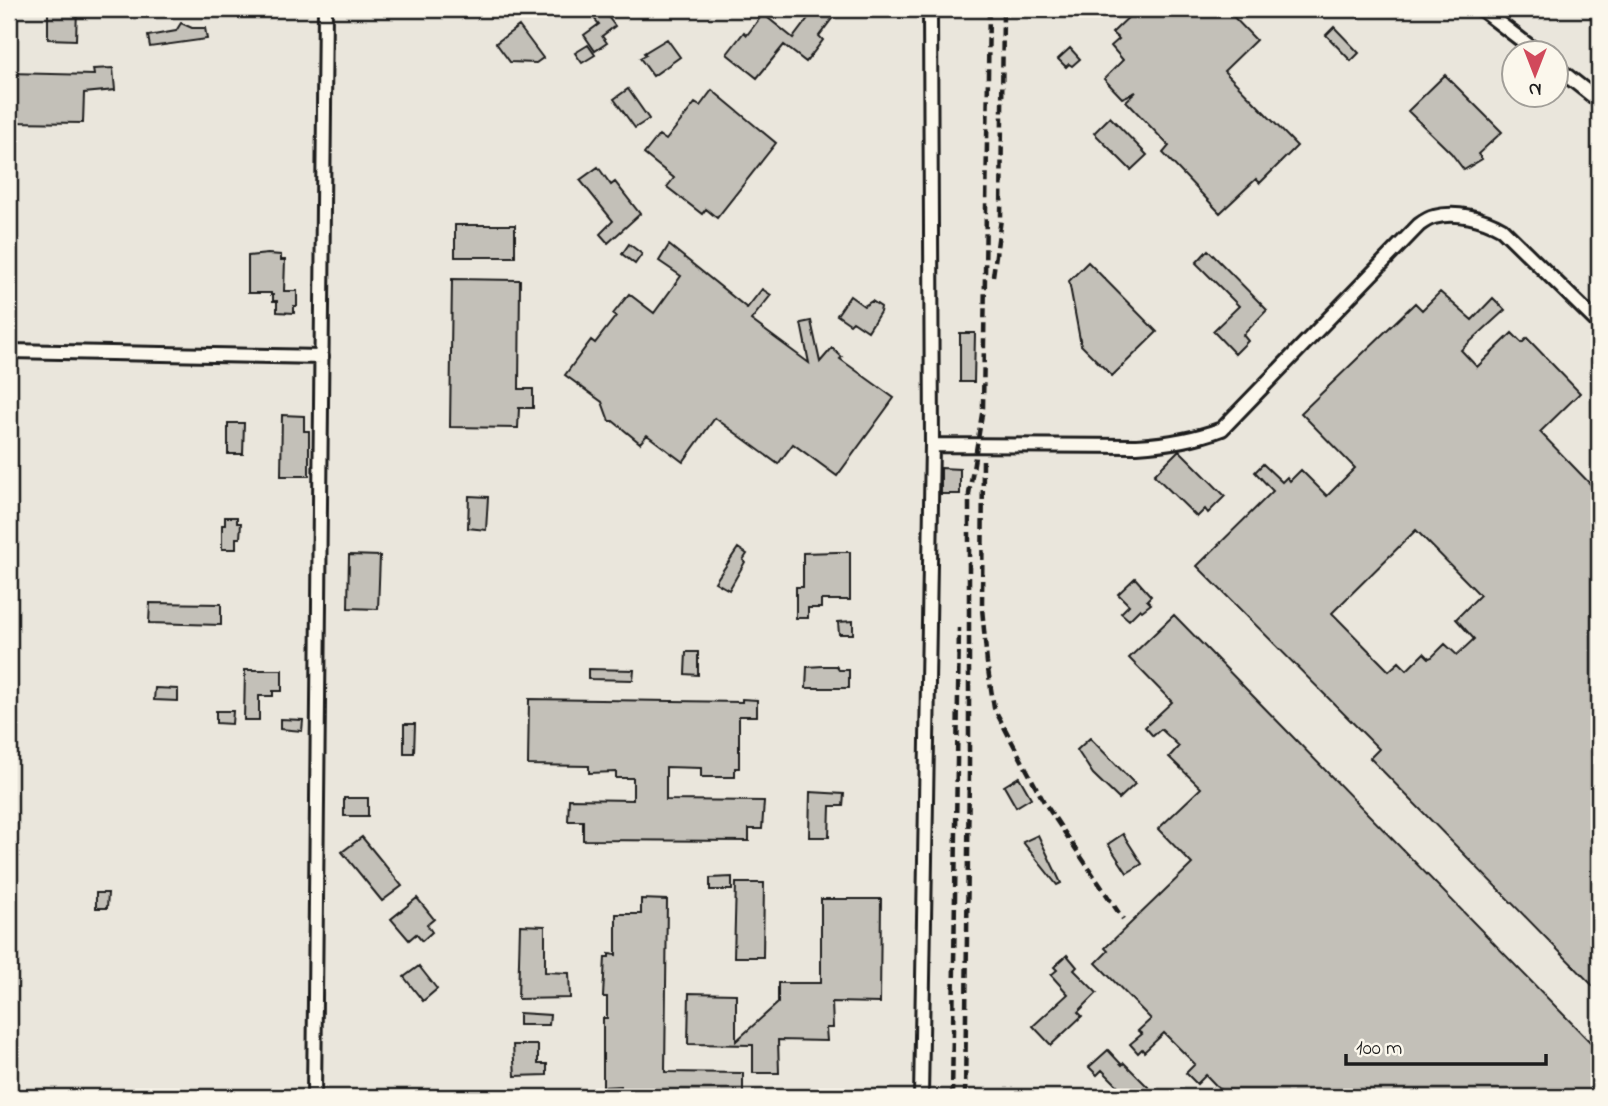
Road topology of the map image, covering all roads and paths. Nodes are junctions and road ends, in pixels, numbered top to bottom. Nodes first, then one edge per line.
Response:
1 (325, 9) edge
2 (930, 9) edge
3 (1481, 9) edge
4 (1519, 38) edge
5 (1570, 78) edge
6 (1599, 101) edge
7 (1599, 324) edge
8 (9, 351) edge
9 (322, 357) junction
10 (932, 445) junction
11 (314, 1097) edge
12 (921, 1097) edge

1 - 9 lane
2 - 10 lane
3 - 4 lane
5 - 6 lane
7 - 10 lane
8 - 9 lane
9 - 11 lane
10 - 12 lane

